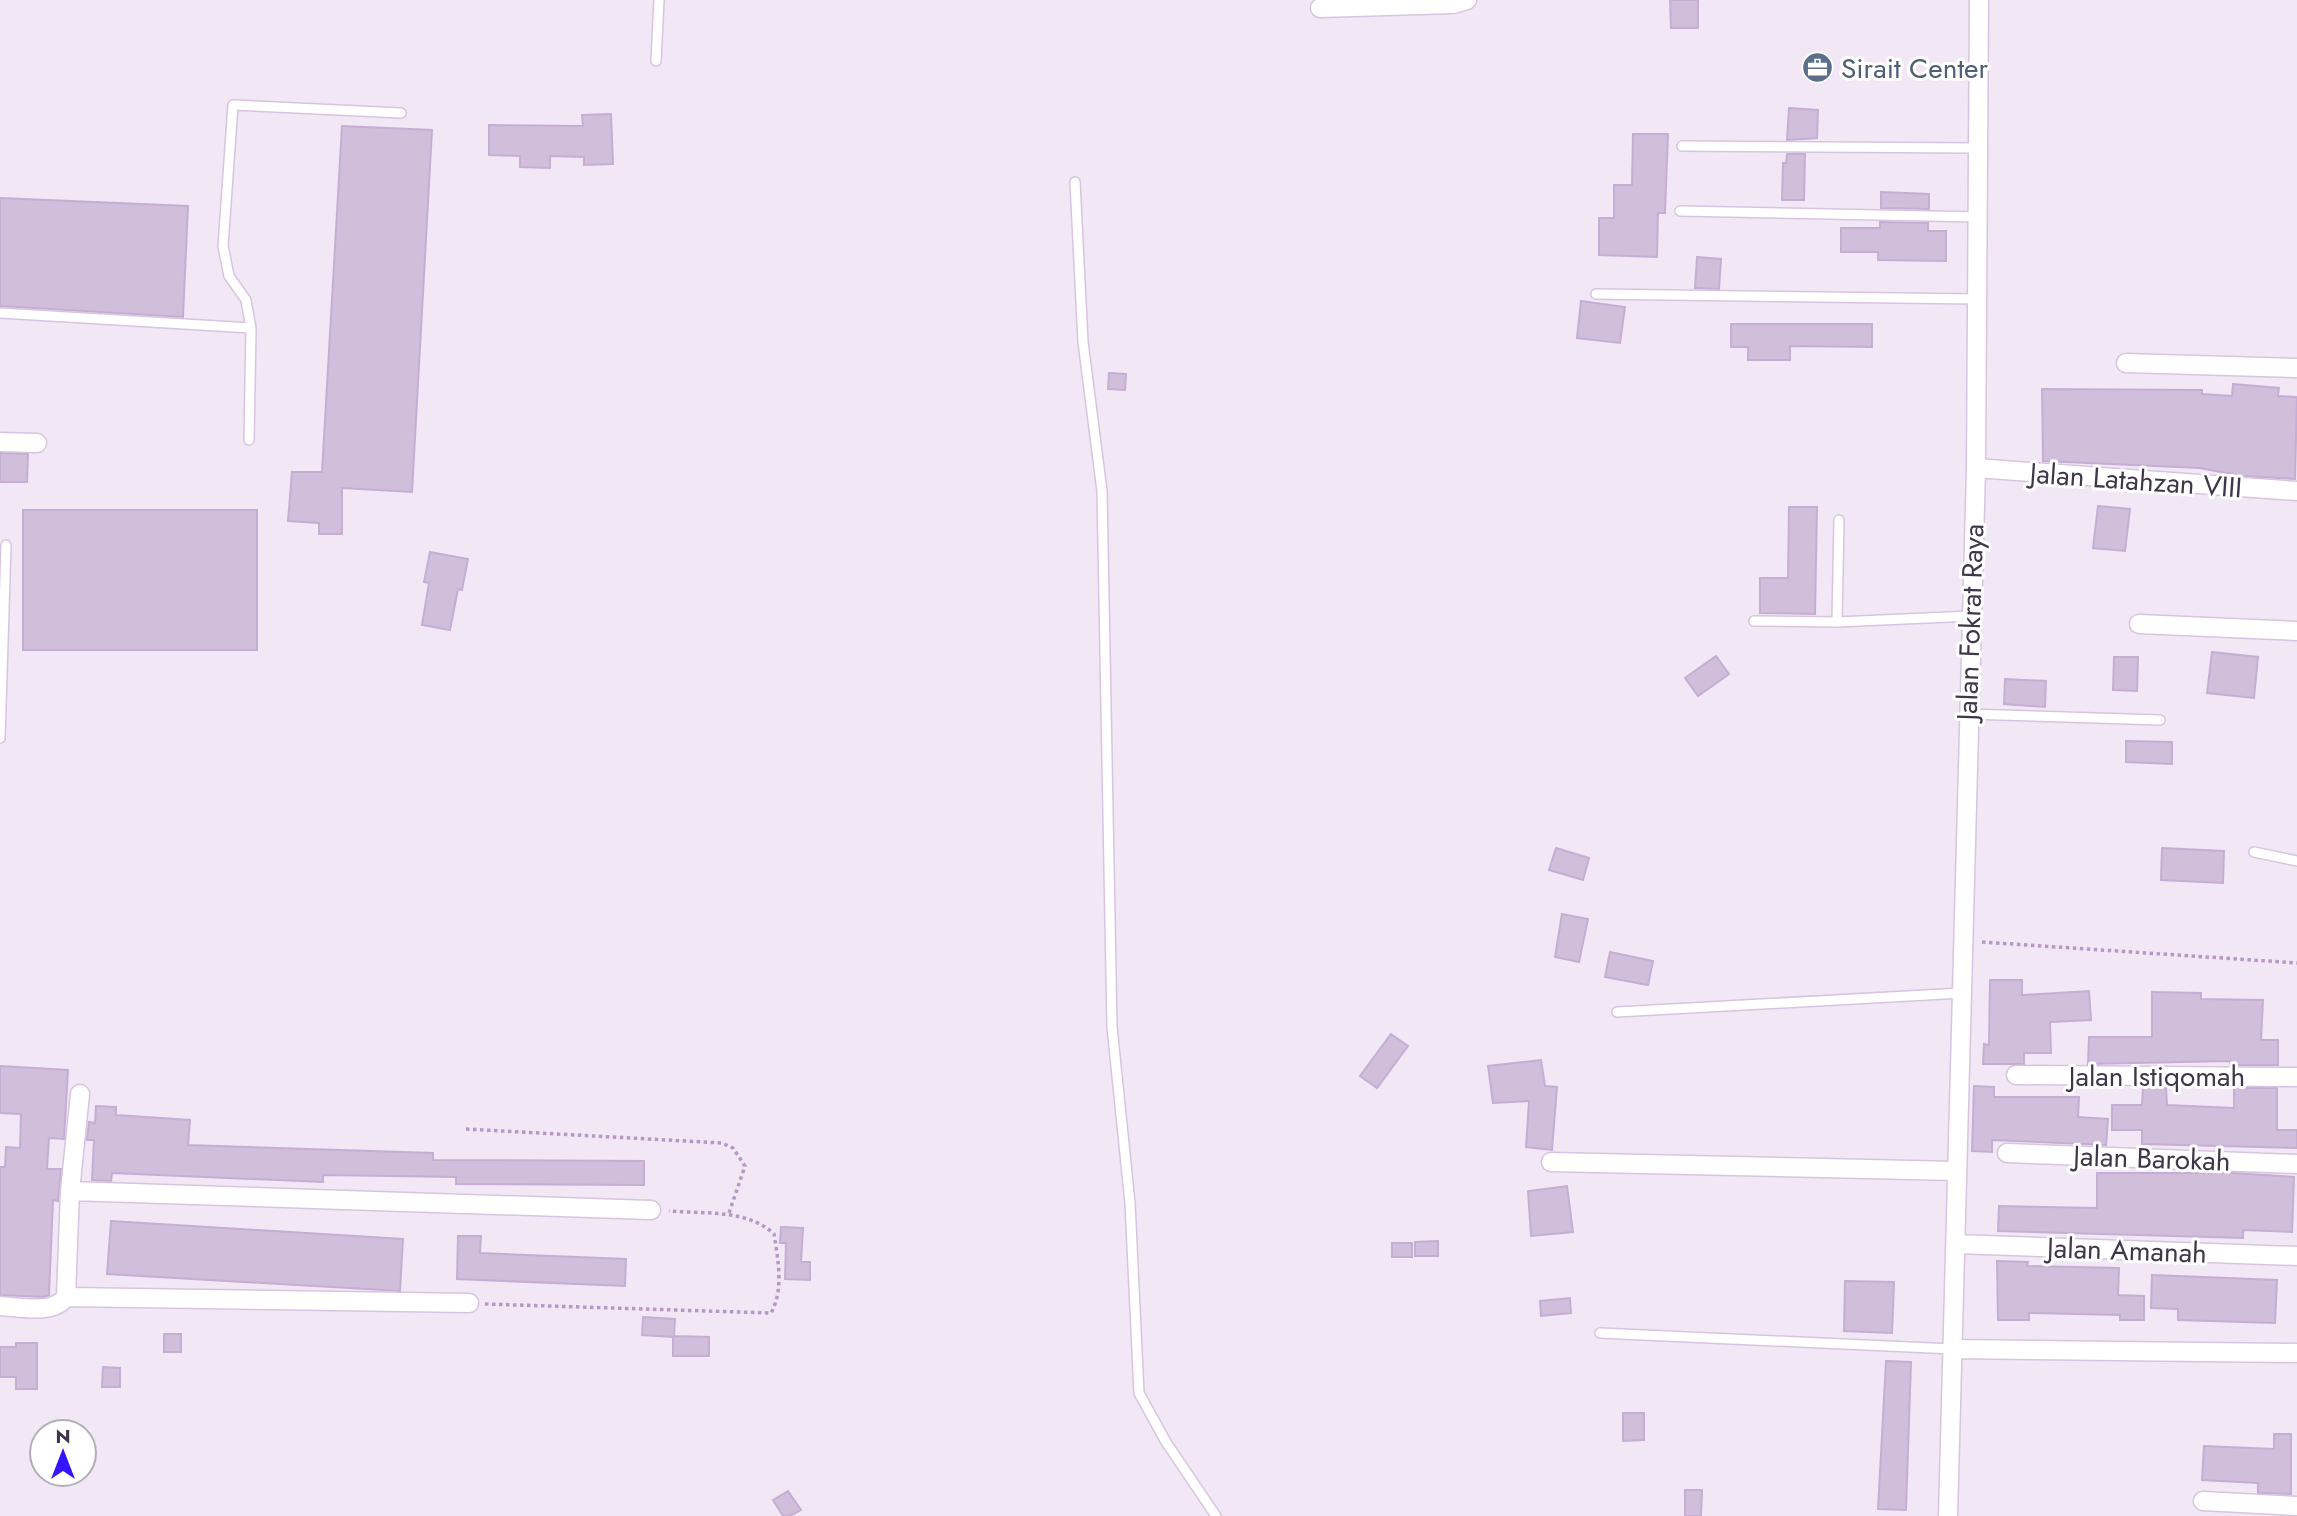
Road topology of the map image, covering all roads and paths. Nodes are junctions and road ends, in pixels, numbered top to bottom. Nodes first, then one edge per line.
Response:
1 (659, 0) edge
2 (1467, 0) edge
3 (1979, 0) edge
4 (1320, 8) dead end
5 (656, 61) dead end
6 (401, 113) dead end
7 (1682, 146) dead end
8 (1980, 148) junction
9 (1075, 182) dead end
10 (1680, 211) dead end
11 (1980, 217) junction
12 (1596, 294) dead end
13 (1978, 299) junction
14 (0, 313) edge
15 (251, 328) junction
16 (2126, 363) dead end
17 (2297, 368) edge
18 (249, 440) dead end
19 (0, 442) edge
20 (37, 443) dead end
21 (1976, 468) junction
22 (2297, 491) edge
23 (1839, 520) dead end
24 (6, 545) dead end
25 (1971, 616) junction
26 (1754, 621) dead end
27 (1837, 622) junction
28 (2139, 624) dead end
29 (2297, 631) edge
30 (1967, 714) junction
31 (2160, 720) dead end
32 (0, 738) edge
33 (2253, 852) dead end
34 (2297, 861) edge
35 (1962, 941) junction
36 (2297, 962) edge
37 (1962, 993) junction
38 (1617, 1012) dead end
39 (2016, 1075) dead end
40 (2297, 1077) edge
41 (80, 1094) dead end
42 (466, 1129) dead end
43 (2007, 1153) dead end
44 (1551, 1162) dead end
45 (2297, 1164) edge
46 (1956, 1171) junction
47 (70, 1191) junction
48 (652, 1210) joint
49 (728, 1216) junction
50 (1956, 1244) junction
51 (2297, 1256) edge
52 (66, 1297) junction
53 (469, 1303) joint
54 (0, 1306) edge
55 (1600, 1333) dead end
56 (1955, 1349) junction
57 (2297, 1353) edge
58 (2203, 1501) dead end
59 (2297, 1506) edge
60 (1216, 1516) edge
61 (1948, 1516) edge

1 - 5 lane
2 - 4 street
3 - 8 street, Jalan Fokrat Raya
6 - 15 lane
7 - 8 lane
8 - 11 street, Jalan Fokrat Raya
9 - 60 lane
10 - 11 lane
11 - 13 street, Jalan Fokrat Raya
12 - 13 lane
13 - 21 street, Jalan Fokrat Raya
14 - 15 lane
15 - 18 lane
16 - 17 street
19 - 20 street
21 - 22 street, Jalan Latahzan VIII
21 - 25 street, Jalan Fokrat Raya
23 - 27 lane
24 - 32 lane
25 - 27 lane
25 - 30 street, Jalan Fokrat Raya
26 - 27 lane
28 - 29 street
30 - 31 lane
30 - 35 street, Jalan Fokrat Raya
33 - 34 lane
35 - 36 path
35 - 37 street, Jalan Fokrat Raya
37 - 38 lane
37 - 46 street, Jalan Fokrat Raya
39 - 40 street, Jalan Istiqomah
41 - 47 street
42 - 49 path
43 - 45 street, Jalan Barokah
44 - 46 street
46 - 50 street, Jalan Fokrat Raya
47 - 48 street
47 - 52 street
48 - 49 path
49 - 53 path
50 - 51 street, Jalan Amanah
50 - 56 street, Jalan Fokrat Raya
52 - 53 street
52 - 54 street
55 - 56 lane
56 - 57 street
56 - 61 street, Jalan Fokrat Raya
58 - 59 street

